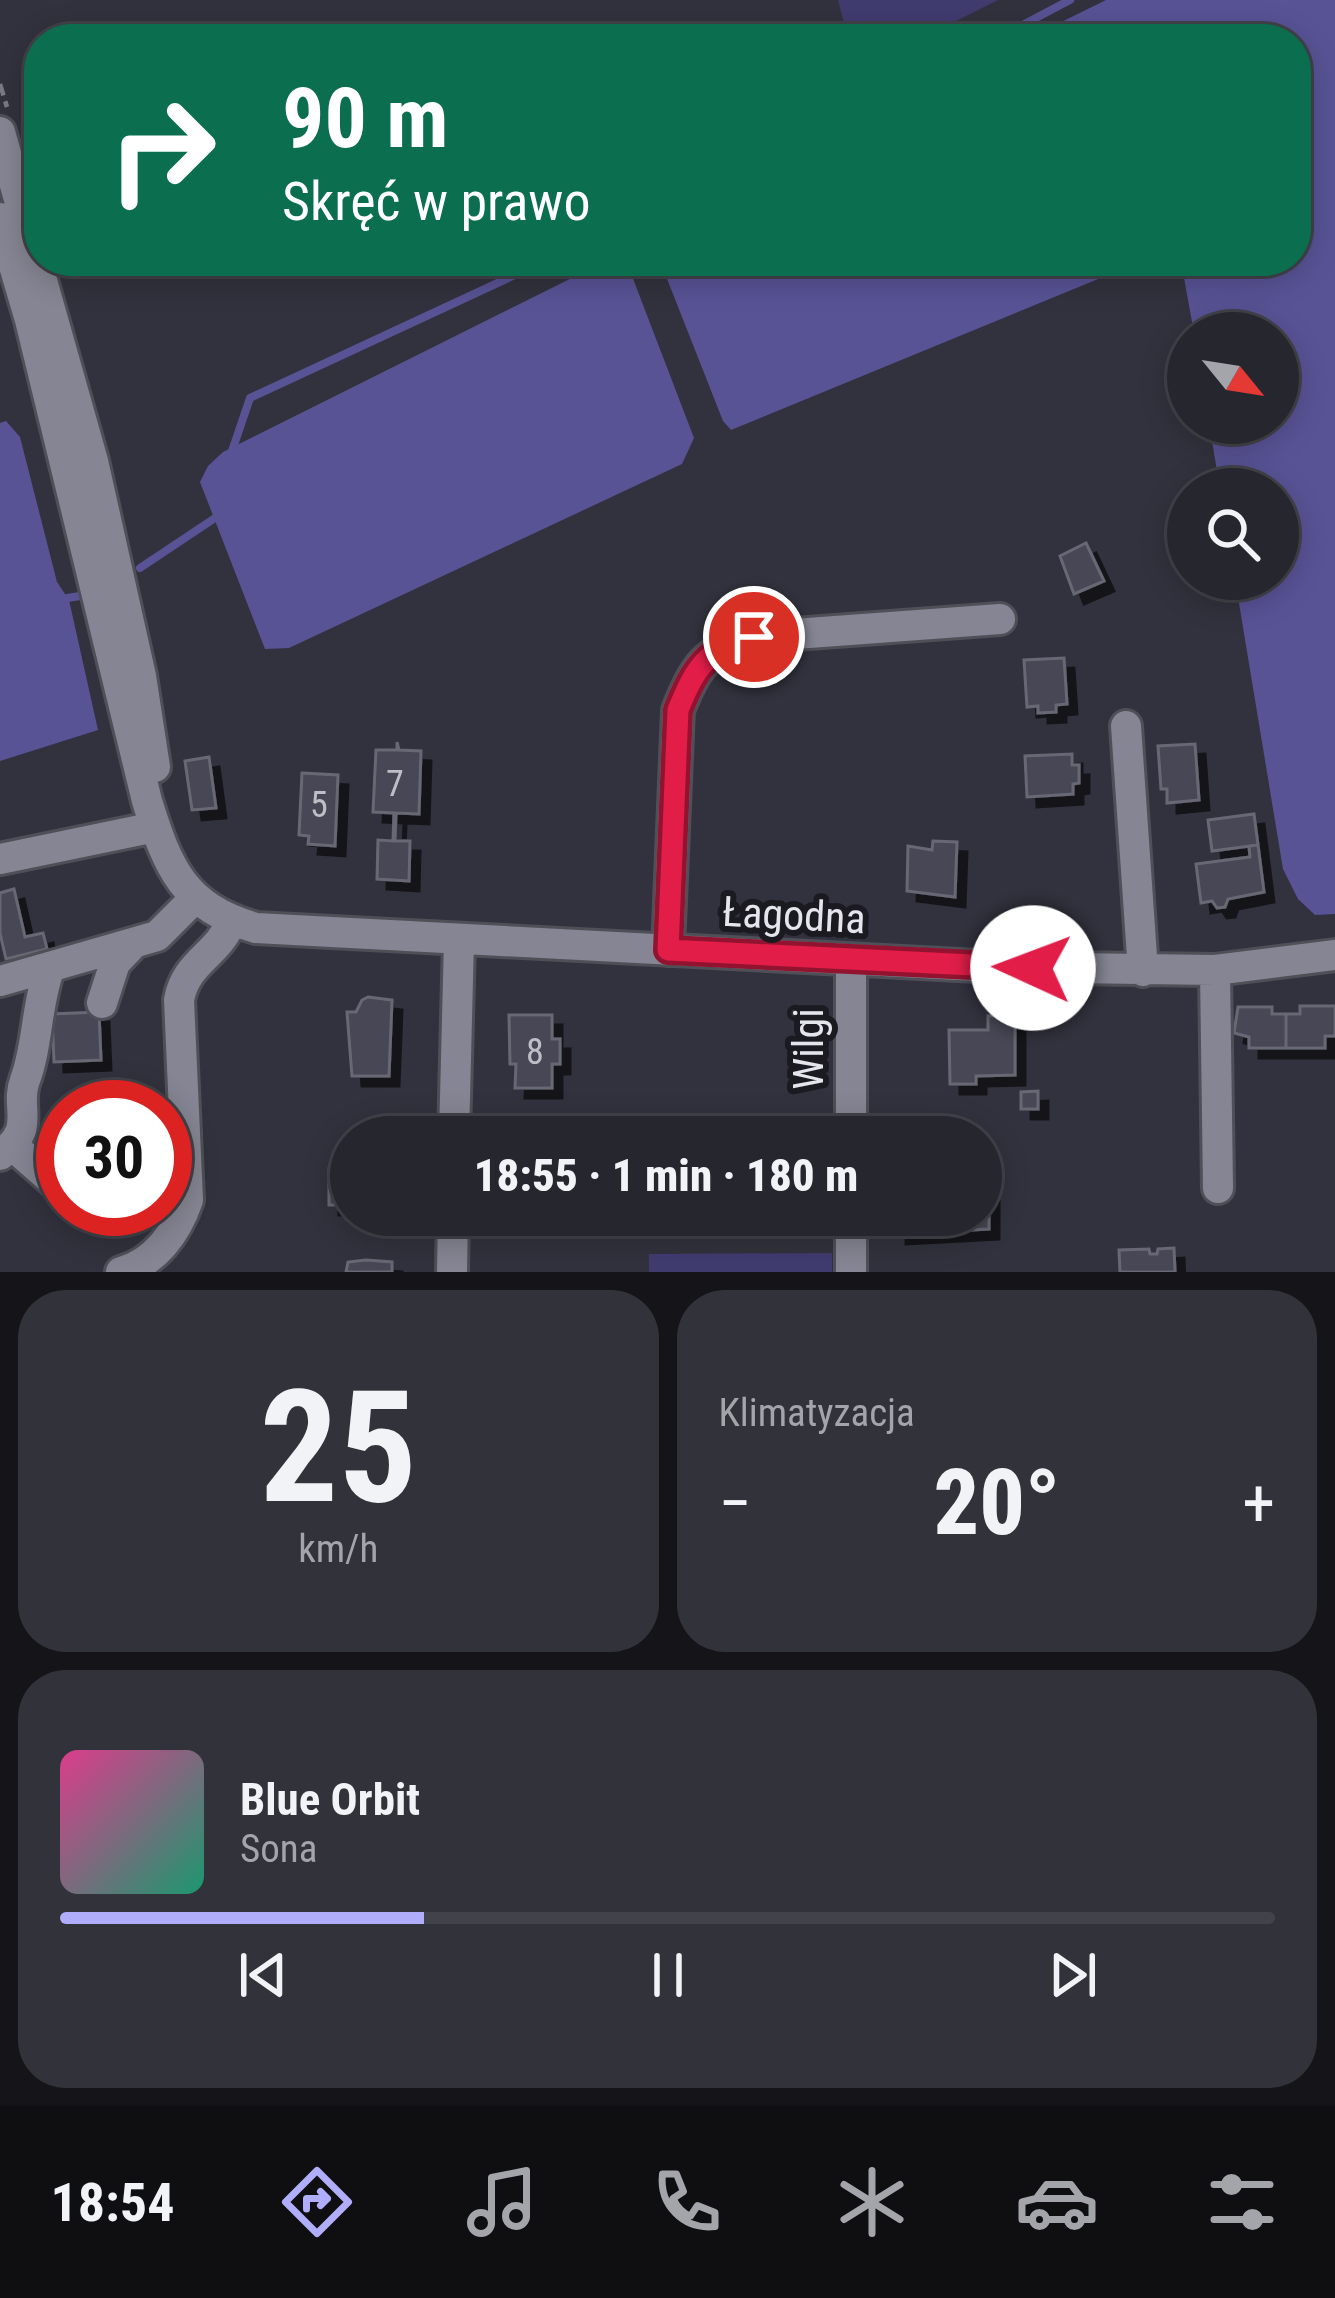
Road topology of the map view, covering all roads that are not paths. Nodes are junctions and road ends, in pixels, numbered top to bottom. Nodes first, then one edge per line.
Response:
1 (0, 132) edge
2 (24, 217) edge
3 (0, 218) edge
4 (41, 276) edge
5 (1000, 619) dead end
6 (1126, 726) dead end
7 (155, 827) junction
8 (0, 859) edge
9 (195, 898) junction
10 (232, 920) junction
11 (459, 940) junction
12 (134, 943) junction
13 (668, 950) junction
14 (1335, 955) edge
15 (850, 961) junction
16 (49, 970) junction
17 (1215, 970) junction
18 (1143, 971) junction
19 (0, 981) edge
20 (102, 1003) dead end
21 (178, 1080) edge
22 (12, 1086) edge
23 (455, 1116) edge
24 (850, 1116) edge
25 (6, 1150) edge
26 (36, 1171) edge
27 (1218, 1188) dead end
28 (170, 1236) edge
29 (453, 1236) edge
30 (850, 1236) edge
31 (121, 1272) edge
32 (452, 1272) edge
33 (851, 1272) edge

1 - 2 street, Łagodna
3 - 7 street, Łagodna
4 - 7 street, Łagodna
5 - 13 street
6 - 18 street
7 - 8 street
7 - 9 street, Łagodna
9 - 10 street, Łagodna
9 - 12 street
10 - 11 street, Łagodna
10 - 21 street
11 - 13 street, Łagodna
11 - 23 street
12 - 16 street
12 - 20 street
13 - 15 street, Łagodna
14 - 17 street, Łagodna
15 - 18 street, Łagodna
15 - 24 street, Wilgi
16 - 19 street
16 - 22 street
17 - 18 street, Łagodna
17 - 27 street
22 - 25 street
25 - 26 street
28 - 31 street
29 - 32 street
30 - 33 street

